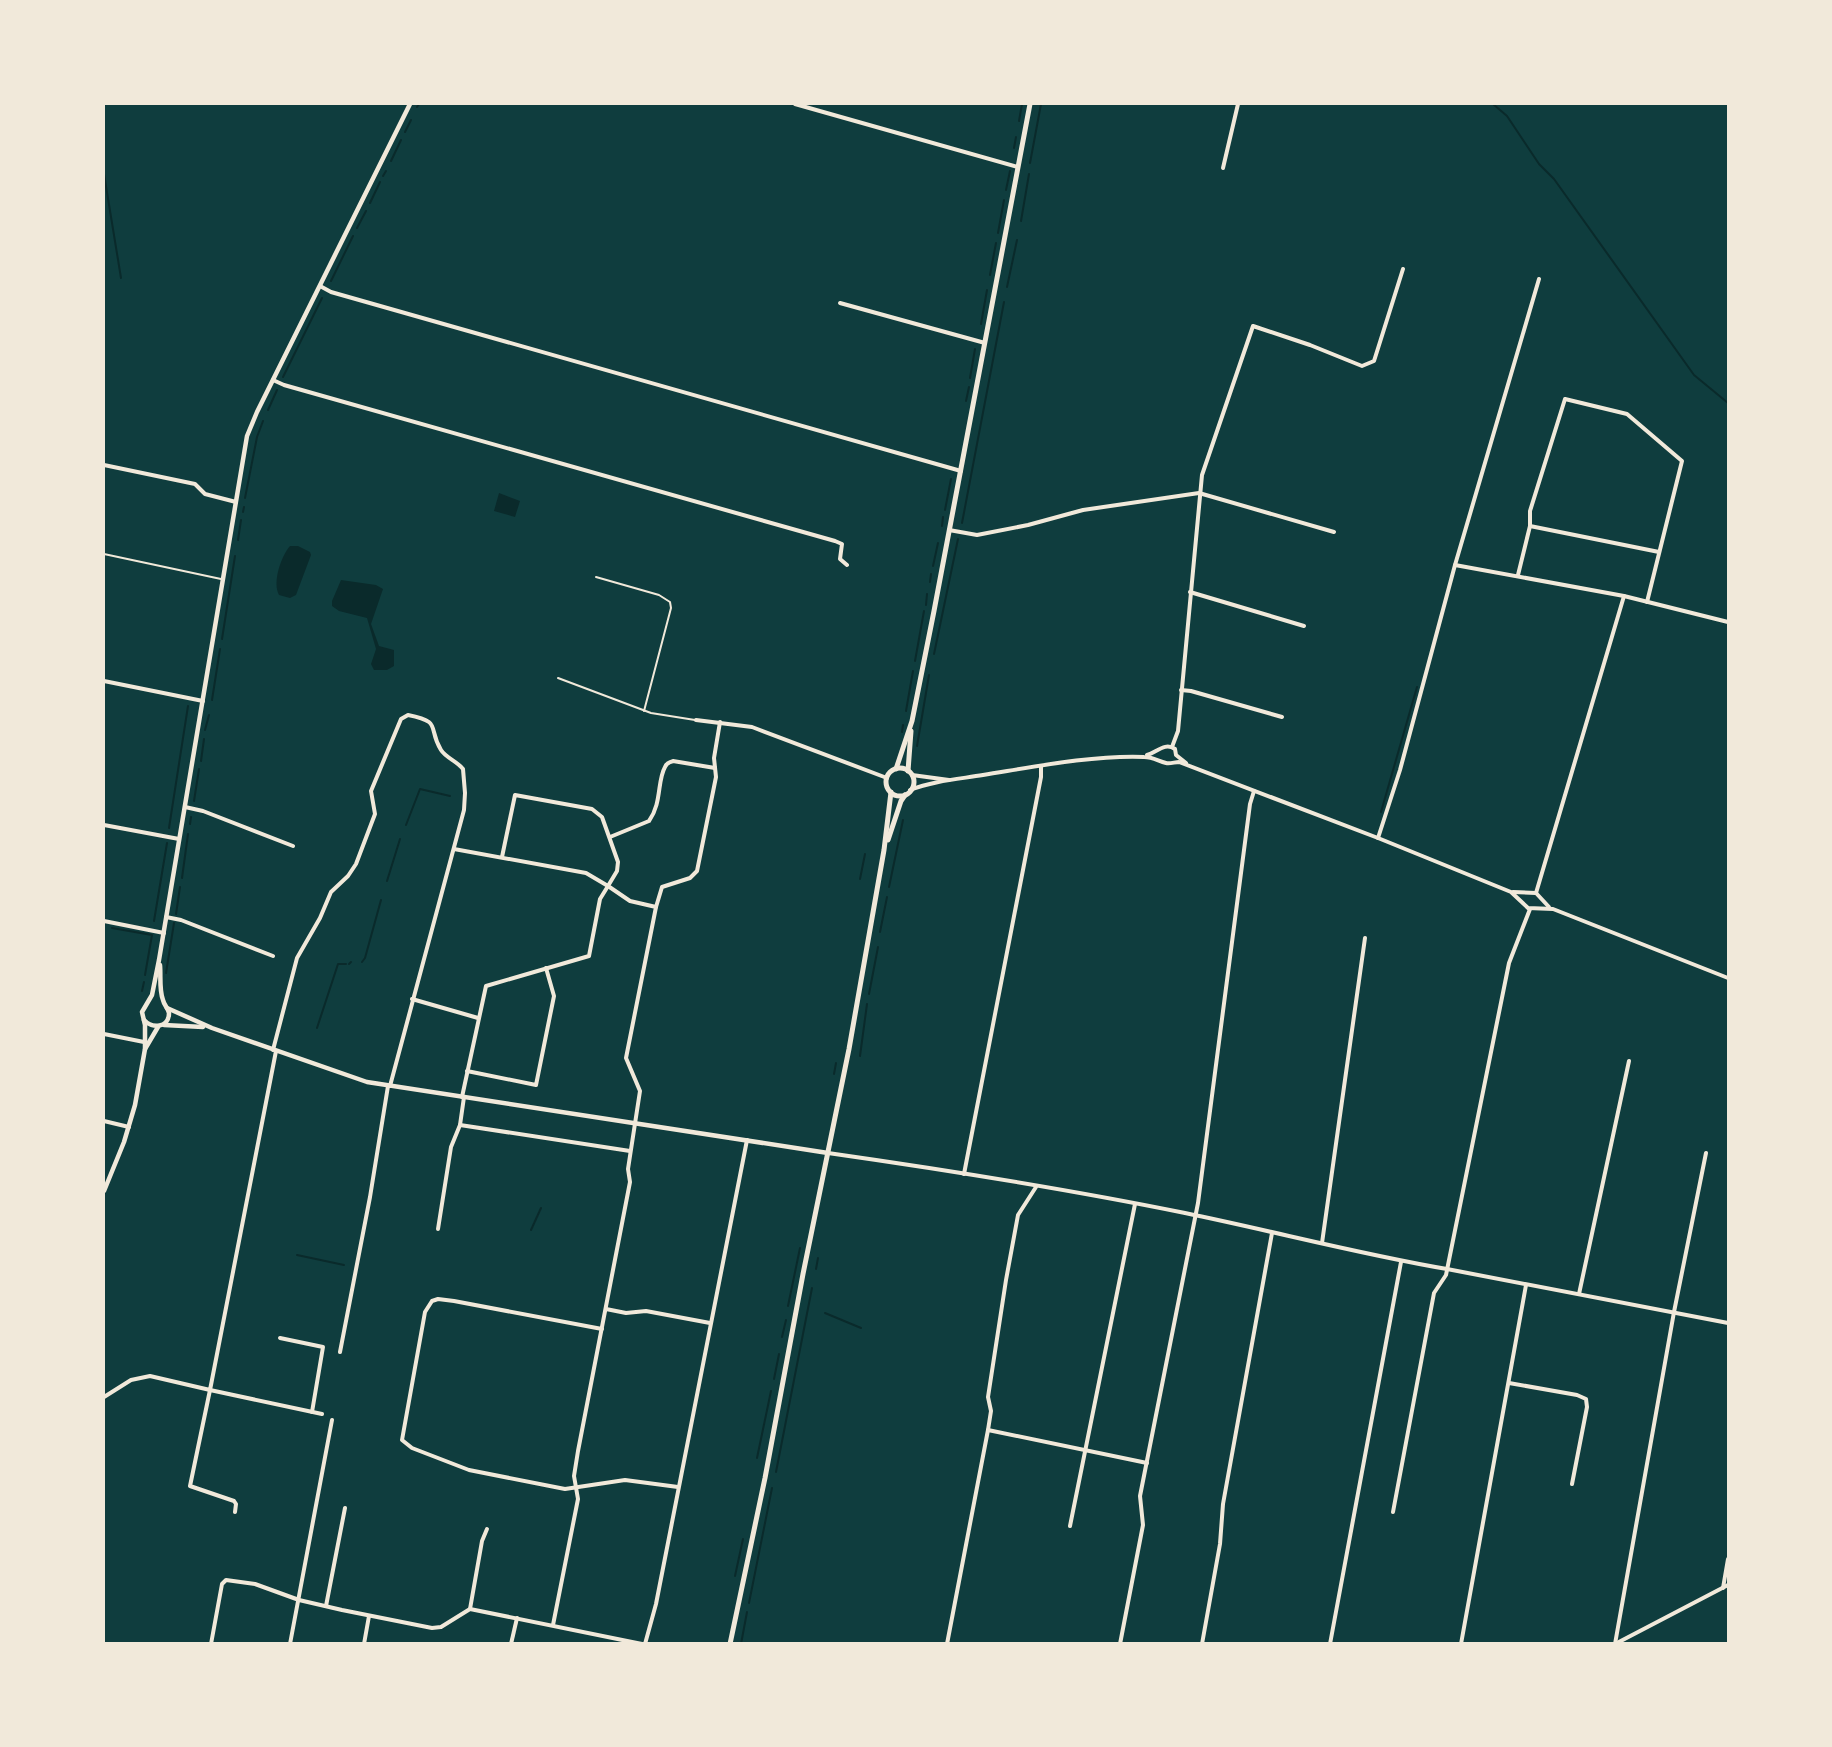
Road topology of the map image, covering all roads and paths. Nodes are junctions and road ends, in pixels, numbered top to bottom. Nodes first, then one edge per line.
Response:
1 (410, 104) edge
2 (795, 104) edge
3 (1030, 104) edge
4 (1238, 104) edge
5 (1018, 167) junction
6 (1223, 168) dead end
7 (1403, 268) dead end
8 (1539, 279) dead end
9 (320, 286) junction
10 (840, 303) dead end
11 (985, 343) junction
12 (273, 380) junction
13 (104, 465) edge
14 (961, 471) junction
15 (1199, 493) junction
16 (236, 502) junction
17 (1530, 526) junction
18 (949, 530) junction
19 (1334, 532) dead end
20 (1659, 552) junction
21 (104, 554) edge
22 (847, 565) dead end
23 (1455, 565) junction
24 (1518, 575) junction
25 (596, 578) dead end
26 (223, 579) junction
27 (1190, 592) junction
28 (1624, 596) junction
29 (1647, 602) junction
30 (1728, 622) edge
31 (1304, 626) dead end
32 (558, 678) dead end
33 (104, 681) edge
34 (1181, 690) junction
35 (203, 701) junction
36 (644, 711) junction
37 (1282, 717) dead end
38 (696, 720) joint
39 (912, 721) junction
40 (720, 722) junction
41 (1172, 747) junction
42 (1161, 749) junction
43 (1176, 755) junction
44 (1143, 756) junction
45 (1161, 760) junction
46 (1172, 762) junction
47 (1189, 765) junction
48 (1041, 766) junction
49 (715, 768) junction
50 (896, 769) junction
51 (910, 773) junction
52 (887, 778) junction
53 (952, 780) junction
54 (1254, 791) junction
55 (891, 792) junction
56 (908, 792) junction
57 (185, 807) junction
58 (104, 825) edge
59 (610, 837) junction
60 (1378, 838) junction
61 (180, 839) junction
62 (293, 846) dead end
63 (454, 849) junction
64 (884, 850) junction
65 (502, 857) junction
66 (608, 886) junction
67 (1511, 892) junction
68 (1528, 893) junction
69 (1536, 893) junction
70 (1540, 898) junction
71 (1524, 903) junction
72 (656, 907) junction
73 (1536, 908) junction
74 (1530, 909) junction
75 (1553, 909) junction
76 (166, 917) junction
77 (104, 921) edge
78 (164, 933) junction
79 (1365, 938) dead end
80 (273, 956) dead end
81 (159, 960) junction
82 (546, 967) junction
83 (1728, 978) edge
84 (412, 999) junction
85 (149, 1003) junction
86 (166, 1006) junction
87 (477, 1018) junction
88 (144, 1020) junction
89 (160, 1026) junction
90 (212, 1028) junction
91 (104, 1034) edge
92 (144, 1042) junction
93 (145, 1049) junction
94 (274, 1051) junction
95 (1629, 1060) dead end
96 (467, 1071) junction
97 (389, 1086) junction
98 (463, 1097) junction
99 (104, 1121) edge
100 (634, 1123) junction
101 (460, 1125) junction
102 (129, 1127) junction
103 (747, 1140) junction
104 (630, 1151) junction
105 (828, 1153) junction
106 (1706, 1153) dead end
107 (964, 1174) junction
108 (1036, 1186) junction
109 (104, 1191) edge
110 (1135, 1204) junction
111 (1196, 1215) junction
112 (438, 1228) dead end
113 (1272, 1233) junction
114 (1322, 1243) junction
115 (1401, 1262) junction
116 (1447, 1269) junction
117 (1526, 1285) junction
118 (1579, 1295) junction
119 (606, 1309) junction
120 (1674, 1312) junction
121 (710, 1323) junction
122 (1728, 1323) edge
123 (602, 1329) junction
124 (280, 1338) dead end
125 (340, 1352) dead end
126 (1509, 1383) junction
127 (210, 1390) junction
128 (104, 1397) edge
129 (312, 1412) junction
130 (322, 1414) dead end
131 (332, 1420) dead end
132 (988, 1430) junction
133 (1085, 1450) junction
134 (1147, 1463) junction
135 (1572, 1484) dead end
136 (678, 1487) junction
137 (575, 1488) junction
138 (345, 1508) dead end
139 (236, 1512) dead end
140 (1393, 1512) dead end
141 (1070, 1526) dead end
142 (487, 1529) dead end
143 (1728, 1559) edge
144 (1728, 1585) edge
145 (1724, 1588) junction
146 (299, 1599) junction
147 (326, 1606) junction
148 (470, 1609) junction
149 (369, 1616) junction
150 (517, 1618) junction
151 (553, 1625) junction
152 (211, 1644) edge
153 (290, 1644) edge
154 (364, 1644) edge
155 (511, 1644) edge
156 (644, 1644) edge
157 (730, 1644) edge
158 (947, 1644) edge
159 (1120, 1644) edge
160 (1202, 1644) edge
161 (1330, 1644) edge
162 (1461, 1644) edge
163 (1615, 1644) edge

1 - 9 street
2 - 5 street
3 - 5 main road
4 - 6 street
5 - 11 main road
7 - 15 street
8 - 23 street
9 - 12 street
9 - 14 street
10 - 11 street
11 - 14 main road
12 - 16 street
12 - 22 street
13 - 16 street
14 - 18 main road
15 - 18 street
15 - 19 street
15 - 27 street
16 - 26 street
17 - 20 street
17 - 20 street
17 - 24 street
18 - 39 main road
20 - 29 street
21 - 26 lane
23 - 24 street
23 - 60 street
24 - 28 street
25 - 36 lane
26 - 35 street
27 - 31 street
27 - 34 street
28 - 29 street
28 - 69 street
29 - 30 street
32 - 36 lane
33 - 35 street
34 - 37 street
34 - 41 street
35 - 57 street
36 - 38 lane
38 - 40 street
39 - 50 main road
39 - 51 main road
40 - 49 street
40 - 52 street
41 - 42 street
41 - 43 street
42 - 44 street
42 - 45 street
43 - 46 street
43 - 47 street
44 - 45 street
44 - 48 street
45 - 46 street
46 - 47 street
47 - 54 street
48 - 53 street
48 - 107 street
49 - 59 street
49 - 72 street
50 - 51 main road
50 - 52 main road
51 - 53 street
51 - 56 main road
52 - 55 main road
53 - 56 street
54 - 60 street
54 - 111 street
55 - 56 main road
55 - 64 main road
56 - 64 main road
57 - 61 street
57 - 62 street
58 - 61 street
59 - 65 street
59 - 66 street
60 - 67 street
61 - 76 street
63 - 65 street
63 - 84 street
63 - 94 street
64 - 105 main road
65 - 66 street
66 - 72 street
66 - 82 street
67 - 68 street
67 - 71 street
68 - 69 street
68 - 71 street
69 - 70 street
70 - 73 street
70 - 75 street
71 - 74 street
72 - 100 street
73 - 74 street
73 - 75 street
74 - 116 street
75 - 83 street
76 - 78 street
76 - 80 street
77 - 78 street
78 - 81 street
79 - 114 street
81 - 85 street
81 - 86 street
82 - 87 street
82 - 96 street
84 - 87 street
84 - 97 street
85 - 86 street
85 - 88 street
86 - 89 street
86 - 90 street
87 - 96 street
88 - 89 street
88 - 92 street
89 - 90 street
89 - 93 street
90 - 94 street
91 - 92 street
92 - 93 street
93 - 102 street
94 - 97 street
94 - 127 street
95 - 118 street
96 - 98 street
97 - 98 street
97 - 125 street
98 - 100 street
98 - 101 street
99 - 102 street
100 - 103 street
100 - 104 street
101 - 104 street
101 - 112 street
102 - 109 street
103 - 105 street
103 - 121 street
104 - 119 street
105 - 107 street
105 - 157 main road
106 - 120 street
107 - 108 street
108 - 110 street
108 - 132 street
110 - 111 street
110 - 133 street
111 - 113 street
111 - 134 street
113 - 114 street
113 - 160 street
114 - 115 street
115 - 116 street
115 - 161 street
116 - 117 street
116 - 140 street
117 - 118 street
117 - 126 street
118 - 120 street
119 - 121 street
119 - 123 street
120 - 122 street
120 - 163 street
121 - 136 street
123 - 137 street
123 - 137 street
124 - 129 street
126 - 135 street
126 - 162 street
127 - 128 street
127 - 129 street
127 - 139 street
129 - 130 street
131 - 146 street
132 - 133 street
132 - 158 street
133 - 134 street
133 - 141 street
134 - 159 street
136 - 137 street
136 - 156 street
137 - 151 street
138 - 147 street
142 - 148 street
143 - 145 street
144 - 145 street
145 - 163 street
146 - 147 street
146 - 152 street
146 - 153 street
147 - 149 street
148 - 149 street
148 - 150 street
149 - 154 street
150 - 151 street
150 - 155 street
151 - 156 street

